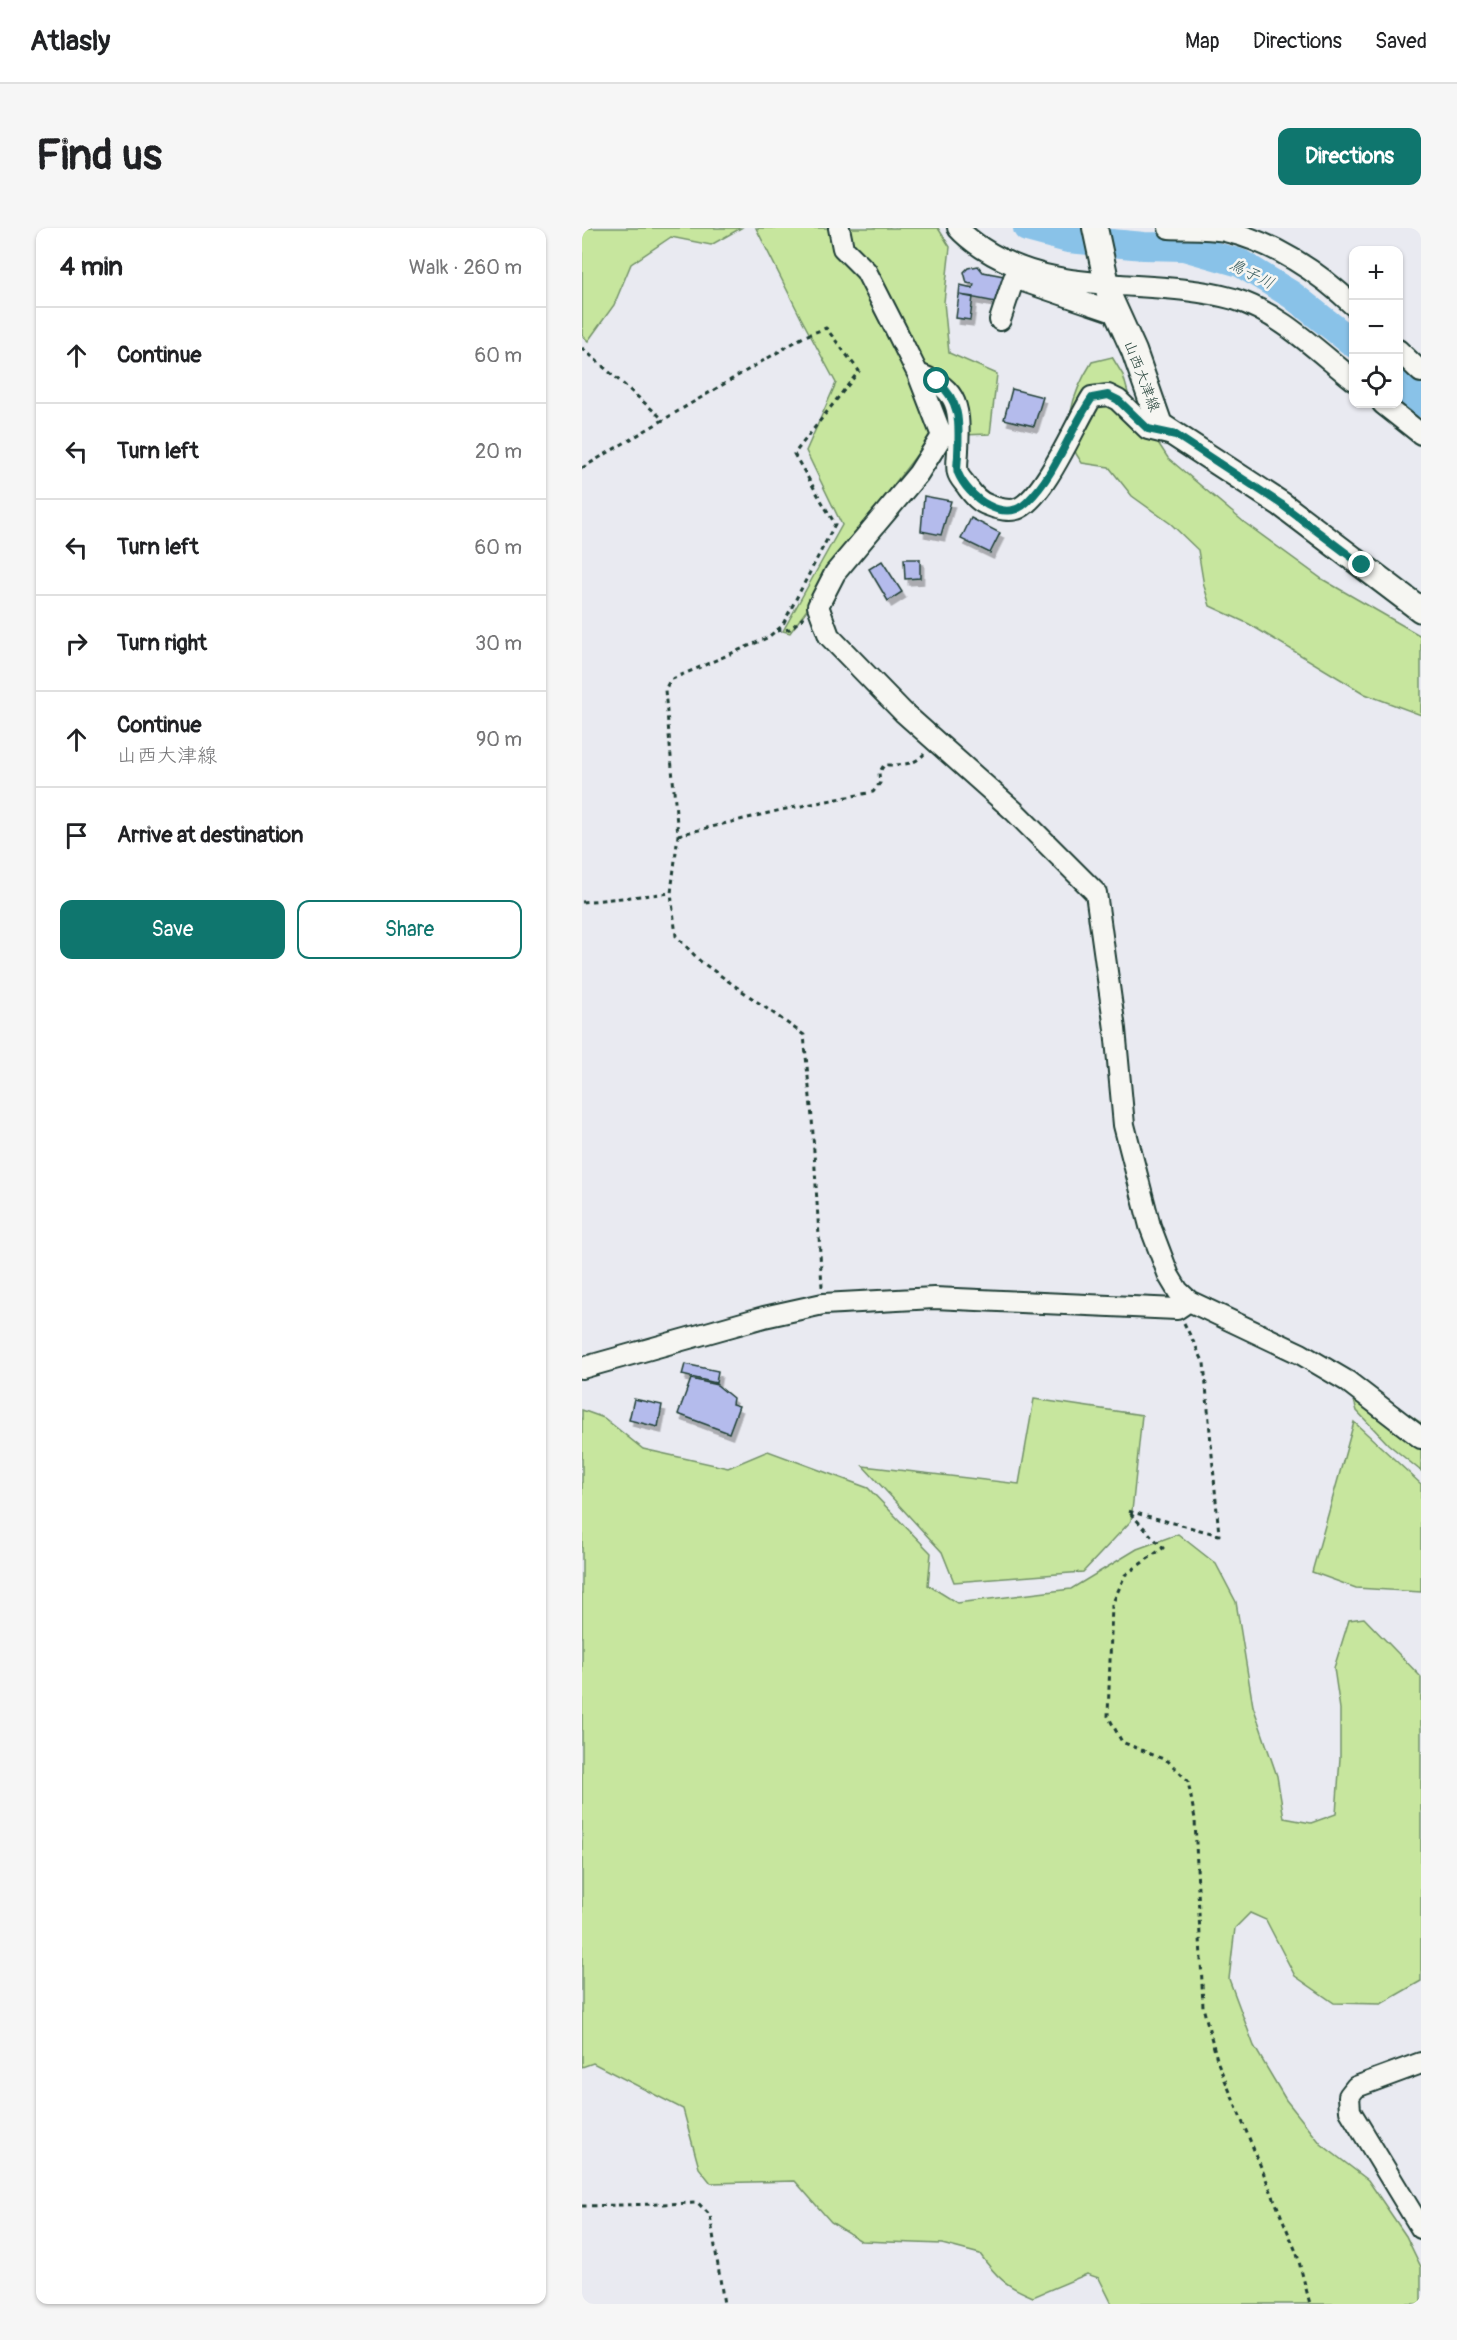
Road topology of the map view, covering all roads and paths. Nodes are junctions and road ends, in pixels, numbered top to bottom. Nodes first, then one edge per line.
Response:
1 (839, 228) edge
2 (958, 228) edge
3 (1169, 228) edge
4 (1095, 229) edge
5 (1105, 281) junction
6 (1349, 302) edge
7 (1117, 313) junction
8 (1000, 320) dead end
9 (582, 348) edge
10 (1402, 354) edge
11 (1421, 372) edge
12 (918, 374) junction
13 (1349, 377) edge
14 (1388, 408) edge
15 (664, 420) junction
16 (1421, 434) edge
17 (1176, 435) junction
18 (582, 468) edge
19 (818, 606) junction
20 (1421, 610) edge
21 (775, 632) junction
22 (936, 741) junction
23 (678, 835) junction
24 (671, 893) junction
25 (582, 902) edge
26 (822, 1304) junction
27 (1183, 1305) junction
28 (582, 1368) edge
29 (1421, 1438) edge
30 (1421, 2063) edge
31 (582, 2206) edge
32 (1421, 2228) edge
33 (724, 2304) edge
34 (1310, 2304) edge

1 - 12 street
2 - 5 street
3 - 6 street
4 - 5 main road, 山西大津線
5 - 7 main road, 山西大津線
5 - 13 street
7 - 8 street
7 - 17 main road, 山西大津線
9 - 15 path
10 - 11 street
12 - 17 street
12 - 19 street
14 - 16 street
15 - 18 path
15 - 21 path
17 - 20 main road, 山西大津線
19 - 21 path
19 - 22 street
21 - 23 path
22 - 23 path
22 - 27 street
23 - 24 path
24 - 25 path
24 - 26 path
26 - 27 street
26 - 28 street
27 - 29 street
27 - 34 path
30 - 32 street
31 - 33 path

